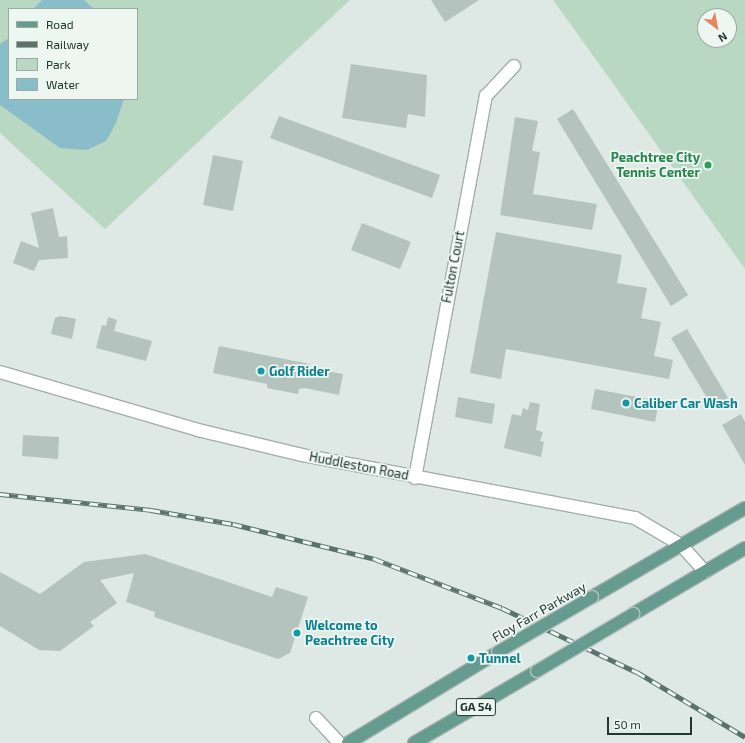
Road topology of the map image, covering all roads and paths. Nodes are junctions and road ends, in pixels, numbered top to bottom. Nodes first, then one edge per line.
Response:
1 (514, 66) dead end
2 (0, 372) edge
3 (415, 478) junction
4 (745, 508) edge
5 (681, 545) junction
6 (745, 548) edge
7 (705, 572) junction
8 (316, 718) dead end
9 (339, 743) edge
10 (348, 743) edge
11 (414, 743) edge

1 - 3 street, Fulton Court
2 - 3 street, Huddleston Road
3 - 5 street, Huddleston Road
4 - 5 main road, Floy Farr Parkway / GA 54
5 - 7 street, Huddleston Road
5 - 10 main road, Floy Farr Parkway / GA 54, bridge
6 - 7 main road, GA 54
7 - 11 main road, GA 54, bridge
8 - 9 street

